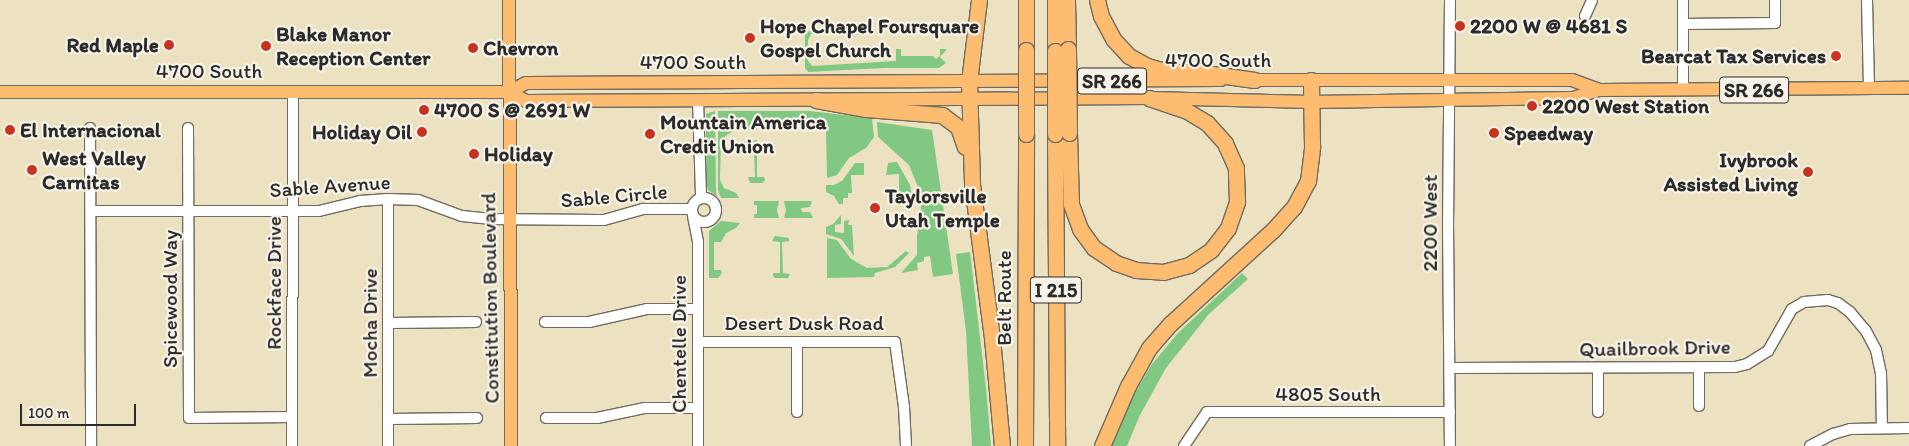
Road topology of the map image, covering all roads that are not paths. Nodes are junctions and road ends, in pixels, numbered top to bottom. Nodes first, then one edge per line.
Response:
1 (509, 0) edge
2 (978, 0) edge
3 (1026, 0) edge
4 (1055, 0) edge
5 (1066, 0) edge
6 (1097, 0) edge
7 (1450, 0) edge
8 (1592, 0) edge
9 (1683, 0) edge
10 (1775, 0) edge
11 (1867, 0) edge
12 (1585, 16) dead end
13 (1683, 24) junction
14 (1061, 50) junction
15 (1254, 80) junction
16 (1311, 80) junction
17 (1450, 80) junction
18 (969, 81) junction
19 (1869, 88) junction
20 (1909, 88) edge
21 (1599, 90) junction
22 (1683, 90) junction
23 (293, 91) junction
24 (0, 92) edge
25 (509, 92) junction
26 (1148, 98) junction
27 (969, 99) junction
28 (698, 100) junction
29 (816, 100) junction
30 (1450, 101) junction
31 (1312, 102) junction
32 (90, 128) dead end
33 (188, 128) dead end
34 (1062, 134) junction
35 (972, 184) junction
36 (701, 198) junction
37 (388, 199) junction
38 (188, 210) junction
39 (91, 211) junction
40 (294, 211) junction
41 (692, 213) junction
42 (509, 219) junction
43 (710, 220) junction
44 (698, 242) junction
45 (698, 309) junction
46 (476, 322) dead end
47 (546, 322) dead end
48 (388, 323) junction
49 (698, 342) junction
50 (797, 342) junction
51 (1450, 368) junction
52 (1598, 368) junction
53 (1699, 368) junction
54 (1699, 406) dead end
55 (698, 408) junction
56 (797, 412) dead end
57 (1450, 412) junction
58 (1598, 412) dead end
59 (292, 417) junction
60 (477, 418) dead end
61 (546, 418) dead end
62 (388, 419) junction
63 (1882, 428) junction
64 (1909, 428) edge
65 (91, 446) edge
66 (292, 446) edge
67 (388, 446) edge
68 (511, 446) edge
69 (698, 446) edge
70 (906, 446) edge
71 (1002, 446) edge
72 (1025, 446) edge
73 (1057, 446) edge
74 (1102, 446) edge
75 (1184, 446) edge
76 (1450, 446) edge
77 (1810, 446) edge

1 - 25 main road, Constitution Boulevard
2 - 18 highway
3 - 72 highway, Belt Route / I 215, bridge
4 - 14 highway, I 215
5 - 14 highway
6 - 15 highway
7 - 17 street, 2200 West
8 - 12 street
9 - 13 street
10 - 13 street
11 - 19 street
13 - 22 street
14 - 34 highway, I 215, bridge
15 - 16 main road, 4700 South / SR 266
15 - 18 main road, 4700 South / SR 266
16 - 17 main road, 4700 South / SR 266
16 - 31 highway
17 - 21 main road, 4700 South / SR 266
17 - 30 street, 2200 West
18 - 25 main road, 4700 South
18 - 27 highway
19 - 20 main road, 4700 South / SR 266
19 - 22 main road, 4700 South / SR 266
21 - 22 main road, 4700 South / SR 266
21 - 30 main road, 4700 South / SR 266
23 - 24 main road, 4700 South
23 - 25 main road, 4700 South
23 - 40 street, Rockface Drive
25 - 28 main road, 4700 South
25 - 42 main road, Constitution Boulevard
26 - 27 main road, 4700 South / SR 266
26 - 31 main road, 4700 South / SR 266
26 - 34 highway
27 - 29 main road, 4700 South
27 - 35 highway
28 - 29 main road, 4700 South
28 - 36 street
29 - 35 highway
30 - 31 main road, 4700 South / SR 266
30 - 51 street, 2200 West
31 - 74 highway
32 - 39 street
33 - 38 street, Spicewood Way
34 - 73 highway, I 215
35 - 71 highway
36 - 41 street
36 - 43 street, Chentelle Drive
37 - 40 street, Sable Avenue
37 - 42 street, Sable Avenue
37 - 48 street, Mocha Drive
38 - 39 street, Sable Avenue
38 - 40 street, Sable Avenue
38 - 59 street, Spicewood Way
39 - 65 street
40 - 59 street, Rockface Drive
41 - 42 street, Sable Circle
41 - 43 street
41 - 44 street, Chentelle Drive
42 - 68 main road, Constitution Boulevard
43 - 44 street, Chentelle Drive
44 - 45 street, Chentelle Drive
45 - 47 street
45 - 49 street, Chentelle Drive
46 - 48 street
48 - 62 street, Mocha Drive
49 - 50 street, Desert Dusk Road
49 - 55 street, Chentelle Drive
50 - 56 street
50 - 70 street, Desert Dusk Road
51 - 52 street, Quailbrook Drive
51 - 57 street, 2200 West
52 - 53 street, Quailbrook Drive
52 - 58 street
53 - 54 street
53 - 63 street, Quailbrook Drive
55 - 61 street
55 - 69 street, Chentelle Drive
57 - 75 street, 4805 South
57 - 76 street, 2200 West
59 - 66 street, Rockface Drive
60 - 62 street
62 - 67 street, Mocha Drive
63 - 64 street
63 - 77 street

